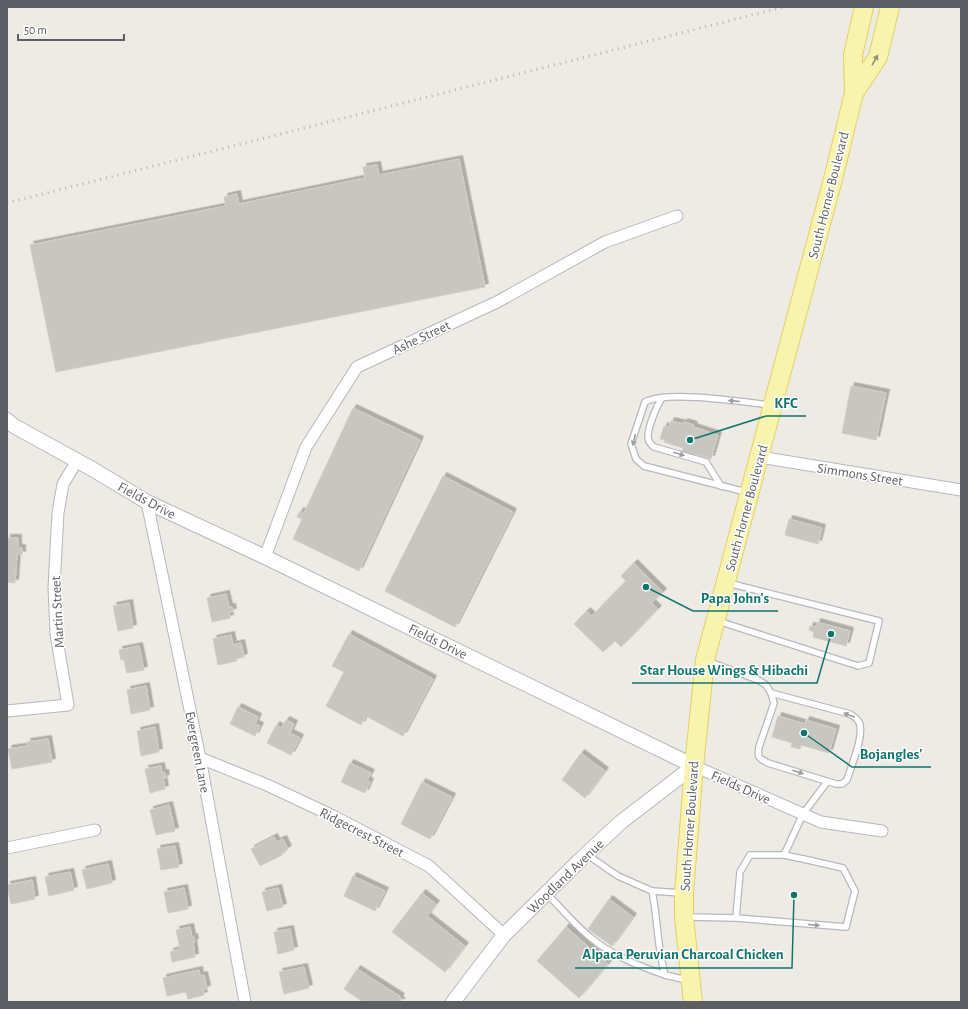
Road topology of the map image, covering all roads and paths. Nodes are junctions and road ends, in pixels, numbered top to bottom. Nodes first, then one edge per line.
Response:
1 (864, 7) edge
2 (890, 7) edge
3 (854, 93) junction
4 (677, 216) dead end
5 (662, 398) junction
6 (773, 405) junction
7 (7, 420) edge
8 (760, 457) junction
9 (77, 461) junction
10 (721, 486) junction
11 (961, 490) edge
12 (750, 493) junction
13 (147, 502) junction
14 (265, 557) junction
15 (726, 582) junction
16 (716, 620) junction
17 (705, 660) junction
18 (771, 693) junction
19 (7, 711) edge
20 (200, 758) junction
21 (694, 766) junction
22 (827, 782) junction
23 (803, 814) junction
24 (95, 830) dead end
25 (882, 831) dead end
26 (7, 848) edge
27 (586, 854) junction
28 (784, 855) junction
29 (652, 891) junction
30 (546, 893) junction
31 (684, 893) junction
32 (684, 917) junction
33 (736, 918) junction
34 (504, 935) junction
35 (665, 975) junction
36 (691, 981) junction
37 (245, 1002) edge
38 (453, 1002) edge
39 (693, 1002) edge

1 - 3 main road, South Horner Boulevard
3 -> 2 main road, South Horner Boulevard
3 - 6 main road, South Horner Boulevard
4 - 14 street, Ashe Street
6 -> 5 lane
5 -> 10 lane
5 -> 10 lane
6 - 8 main road, South Horner Boulevard
7 - 9 street, Fields Drive
8 - 11 street, Simmons Street
8 - 12 main road, South Horner Boulevard
9 - 13 street, Fields Drive
9 - 19 street, Martin Street
10 - 12 lane
12 - 15 main road, South Horner Boulevard
13 - 14 street, Fields Drive
13 - 20 street, Evergreen Lane
14 - 21 street, Fields Drive
15 - 16 main road, South Horner Boulevard
15 - 16 lane
16 - 17 main road, South Horner Boulevard
17 - 18 lane
17 - 21 main road, South Horner Boulevard
18 -> 22 lane
22 -> 18 lane
20 - 34 street, Ridgecrest Street
20 - 37 street, Evergreen Lane
21 - 23 street, Fields Drive
21 - 27 street, Woodland Avenue
21 - 31 main road, South Horner Boulevard
22 - 23 lane
23 - 25 street, Fields Drive
23 - 28 lane
24 - 26 street
27 - 29 lane
27 - 30 street, Woodland Avenue
28 - 33 lane
33 -> 28 lane
29 - 31 lane
29 - 35 lane
30 - 34 street, Woodland Avenue
30 - 35 lane
31 - 32 main road, South Horner Boulevard
32 - 33 lane
32 - 36 main road, South Horner Boulevard
34 - 38 street, Woodland Avenue
35 - 36 lane
36 - 39 main road, South Horner Boulevard

